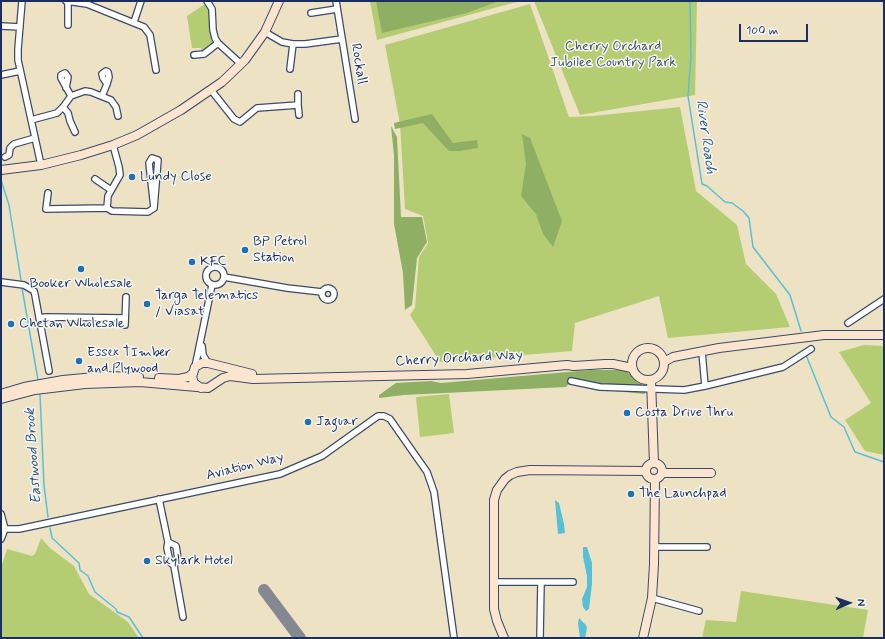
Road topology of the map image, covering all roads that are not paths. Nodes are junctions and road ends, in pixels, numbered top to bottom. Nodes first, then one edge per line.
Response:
1 (22, 1) edge
2 (67, 1) edge
3 (141, 1) edge
4 (207, 1) edge
5 (279, 1) edge
6 (336, 1) edge
7 (337, 9) junction
8 (311, 13) dead end
9 (134, 22) junction
10 (68, 25) dead end
11 (1, 26) edge
12 (20, 27) junction
13 (265, 32) junction
14 (342, 39) junction
15 (218, 43) junction
16 (293, 44) junction
17 (194, 55) dead end
18 (241, 64) junction
19 (290, 69) dead end
20 (156, 70) dead end
21 (20, 71) junction
22 (1, 75) edge
23 (107, 84) dead end
24 (66, 88) dead end
25 (211, 90) junction
26 (298, 94) dead end
27 (71, 96) junction
28 (102, 96) junction
29 (298, 105) junction
30 (63, 107) junction
31 (299, 115) dead end
32 (118, 116) dead end
33 (355, 119) dead end
34 (31, 120) junction
35 (75, 132) dead end
36 (35, 138) junction
37 (113, 145) junction
38 (5, 157) dead end
39 (41, 164) junction
40 (1, 170) edge
41 (95, 179) dead end
42 (111, 190) junction
43 (48, 193) dead end
44 (107, 208) junction
45 (154, 208) junction
46 (224, 277) junction
47 (1, 282) edge
48 (212, 285) junction
49 (322, 292) dead end
50 (126, 297) dead end
51 (884, 299) edge
52 (39, 318) junction
53 (125, 318) junction
54 (848, 323) dead end
55 (125, 325) dead end
56 (884, 335) edge
57 (201, 340) junction
58 (719, 348) junction
59 (812, 349) dead end
60 (660, 352) junction
61 (702, 352) junction
62 (664, 362) junction
63 (210, 364) junction
64 (632, 364) junction
65 (194, 370) junction
66 (49, 371) dead end
67 (287, 377) junction
68 (651, 380) junction
69 (571, 381) dead end
70 (214, 385) junction
71 (705, 386) junction
72 (201, 388) junction
73 (651, 389) junction
74 (1, 394) edge
75 (1, 400) edge
76 (654, 463) junction
77 (646, 471) junction
78 (662, 473) junction
79 (711, 473) dead end
80 (655, 480) junction
81 (159, 499) junction
82 (1, 514) edge
83 (5, 529) junction
84 (1, 539) edge
85 (654, 547) junction
86 (707, 547) dead end
87 (494, 582) junction
88 (541, 582) junction
89 (573, 582) dead end
90 (652, 598) junction
91 (699, 611) dead end
92 (183, 617) dead end
93 (454, 638) edge
94 (504, 638) edge
95 (540, 638) edge
96 (643, 638) edge

1 - 12 street
2 - 9 street
2 - 10 street
3 - 9 street
4 - 15 street
5 - 13 main road
6 - 7 street
7 - 8 street
7 - 14 street
9 - 20 street
11 - 12 street
12 - 21 street
13 - 16 street, Rockall
13 - 18 main road
14 - 16 street, Rockall
14 - 33 street, Rockall
15 - 17 street
15 - 18 street
16 - 19 street
18 - 25 main road
21 - 22 street
21 - 34 street
23 - 28 street
24 - 27 street
25 - 29 street
25 - 37 main road
26 - 29 street
27 - 28 street
27 - 30 street
28 - 32 street
29 - 31 street
30 - 34 street
30 - 35 street
34 - 36 street
36 - 38 street
36 - 39 street
37 - 39 main road
37 - 42 street
39 - 40 main road
41 - 42 street
42 - 44 street
43 - 44 street
44 - 45 street
45 - 45 street
46 - 48 street
46 - 48 street
46 - 49 street
47 - 52 street
48 - 57 street
50 - 53 street
51 - 54 street
52 - 53 street
52 - 66 street
53 - 55 street
56 - 58 main road
57 - 63 street
57 - 65 street
58 - 60 main road
58 - 61 main road
59 - 71 street
60 - 62 main road
60 - 64 main road
61 - 62 main road
61 - 71 street
62 - 68 main road
63 - 65 main road
63 - 67 main road, Cherry Orchard Way
63 - 70 main road
64 - 67 main road, Cherry Orchard Way
64 - 68 main road
65 - 72 main road
65 - 74 main road
67 - 70 main road, Cherry Orchard Way
68 - 73 main road
69 - 73 street
70 - 72 main road, Cherry Orchard Way
71 - 73 street
72 - 75 main road, Cherry Orchard Way
73 - 76 main road
76 - 77 main road
76 - 78 main road
77 - 80 main road
77 - 87 main road
78 - 79 main road
78 - 80 main road
80 - 85 main road
81 - 83 street, Aviation Way
81 - 92 street
81 - 93 street, Aviation Way
82 - 83 street
83 - 84 street
85 - 86 street
85 - 90 main road
87 - 88 street
87 - 94 main road
88 - 89 street
88 - 95 street
90 - 91 street
90 - 96 main road

